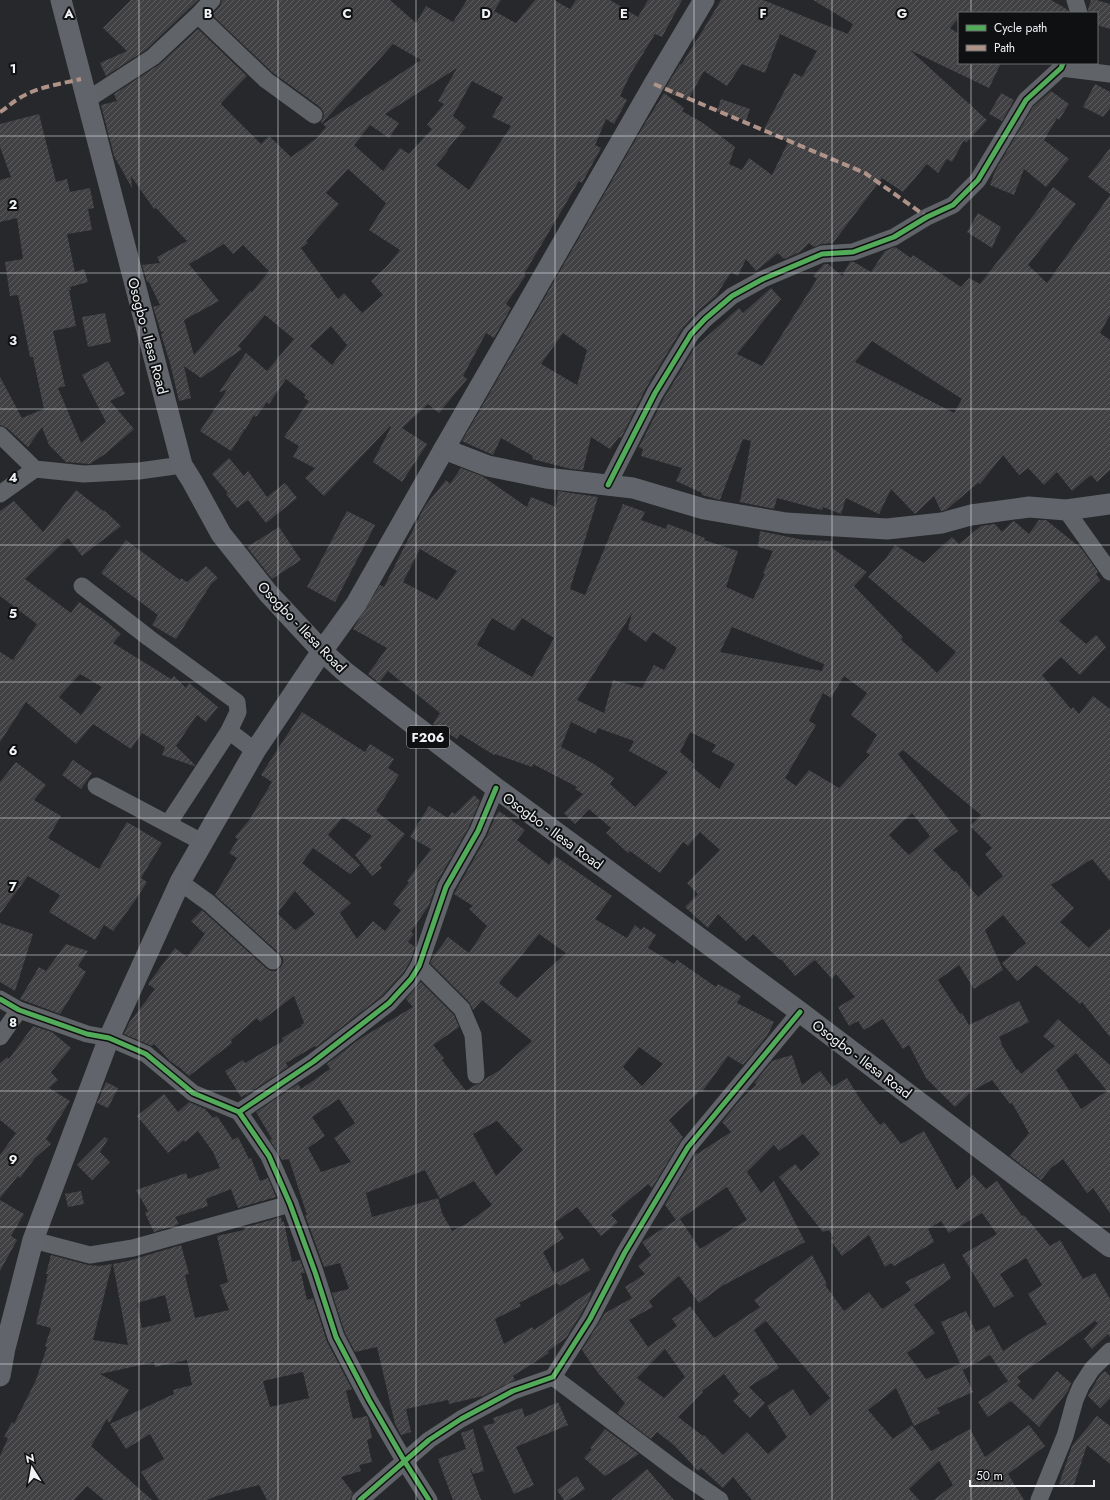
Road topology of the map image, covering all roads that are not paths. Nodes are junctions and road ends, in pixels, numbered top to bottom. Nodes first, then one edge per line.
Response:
1 (60, 0) edge
2 (212, 0) edge
3 (704, 0) edge
4 (1075, 0) edge
5 (1079, 12) edge
6 (198, 15) junction
7 (1062, 66) edge
8 (1110, 74) edge
9 (87, 100) junction
10 (314, 115) dead end
11 (0, 435) edge
12 (444, 449) junction
13 (182, 465) junction
14 (35, 469) junction
15 (608, 485) junction
16 (0, 494) edge
17 (1110, 504) edge
18 (1066, 510) junction
19 (1110, 572) edge
20 (82, 586) dead end
21 (322, 651) junction
22 (229, 731) junction
23 (255, 751) junction
24 (96, 786) dead end
25 (496, 788) junction
26 (168, 824) junction
27 (202, 842) junction
28 (180, 882) junction
29 (273, 961) dead end
30 (419, 966) junction
31 (0, 998) edge
32 (19, 1010) junction
33 (800, 1012) junction
34 (0, 1037) edge
35 (109, 1038) junction
36 (476, 1075) dead end
37 (239, 1112) junction
38 (290, 1204) junction
39 (33, 1240) junction
40 (1110, 1247) edge
41 (1110, 1351) edge
42 (0, 1376) edge
43 (553, 1377) junction
44 (404, 1462) junction
45 (360, 1500) edge
46 (429, 1500) edge
47 (720, 1500) edge
48 (1039, 1500) edge

1 - 9 main road, Osogbo - Ilesa Road / F206
2 - 6 street
3 - 12 main road
4 - 5 street
6 - 9 street
6 - 10 street
7 - 8 street
7 - 15 street
9 - 13 main road, Osogbo - Ilesa Road / F206
11 - 14 street
12 - 15 main road
12 - 21 main road
13 - 14 street
13 - 21 main road, Osogbo - Ilesa Road / F206
14 - 16 street
15 - 18 main road
17 - 18 main road
18 - 19 street
20 - 22 street
21 - 23 main road
21 - 25 main road, Osogbo - Ilesa Road / F206
22 - 23 street
22 - 26 street
23 - 27 main road
24 - 26 street
25 - 30 street
25 - 33 main road, Osogbo - Ilesa Road / F206
26 - 27 street
27 - 28 main road
28 - 29 street
28 - 35 main road
30 - 36 street
30 - 37 street
31 - 32 street
32 - 34 street
32 - 35 street
33 - 40 main road, Osogbo - Ilesa Road / F206
33 - 43 street
35 - 37 street
35 - 39 main road
37 - 38 street
38 - 39 street
38 - 44 street
39 - 42 main road
41 - 48 street
43 - 44 street
43 - 47 street
44 - 45 street
44 - 46 street

